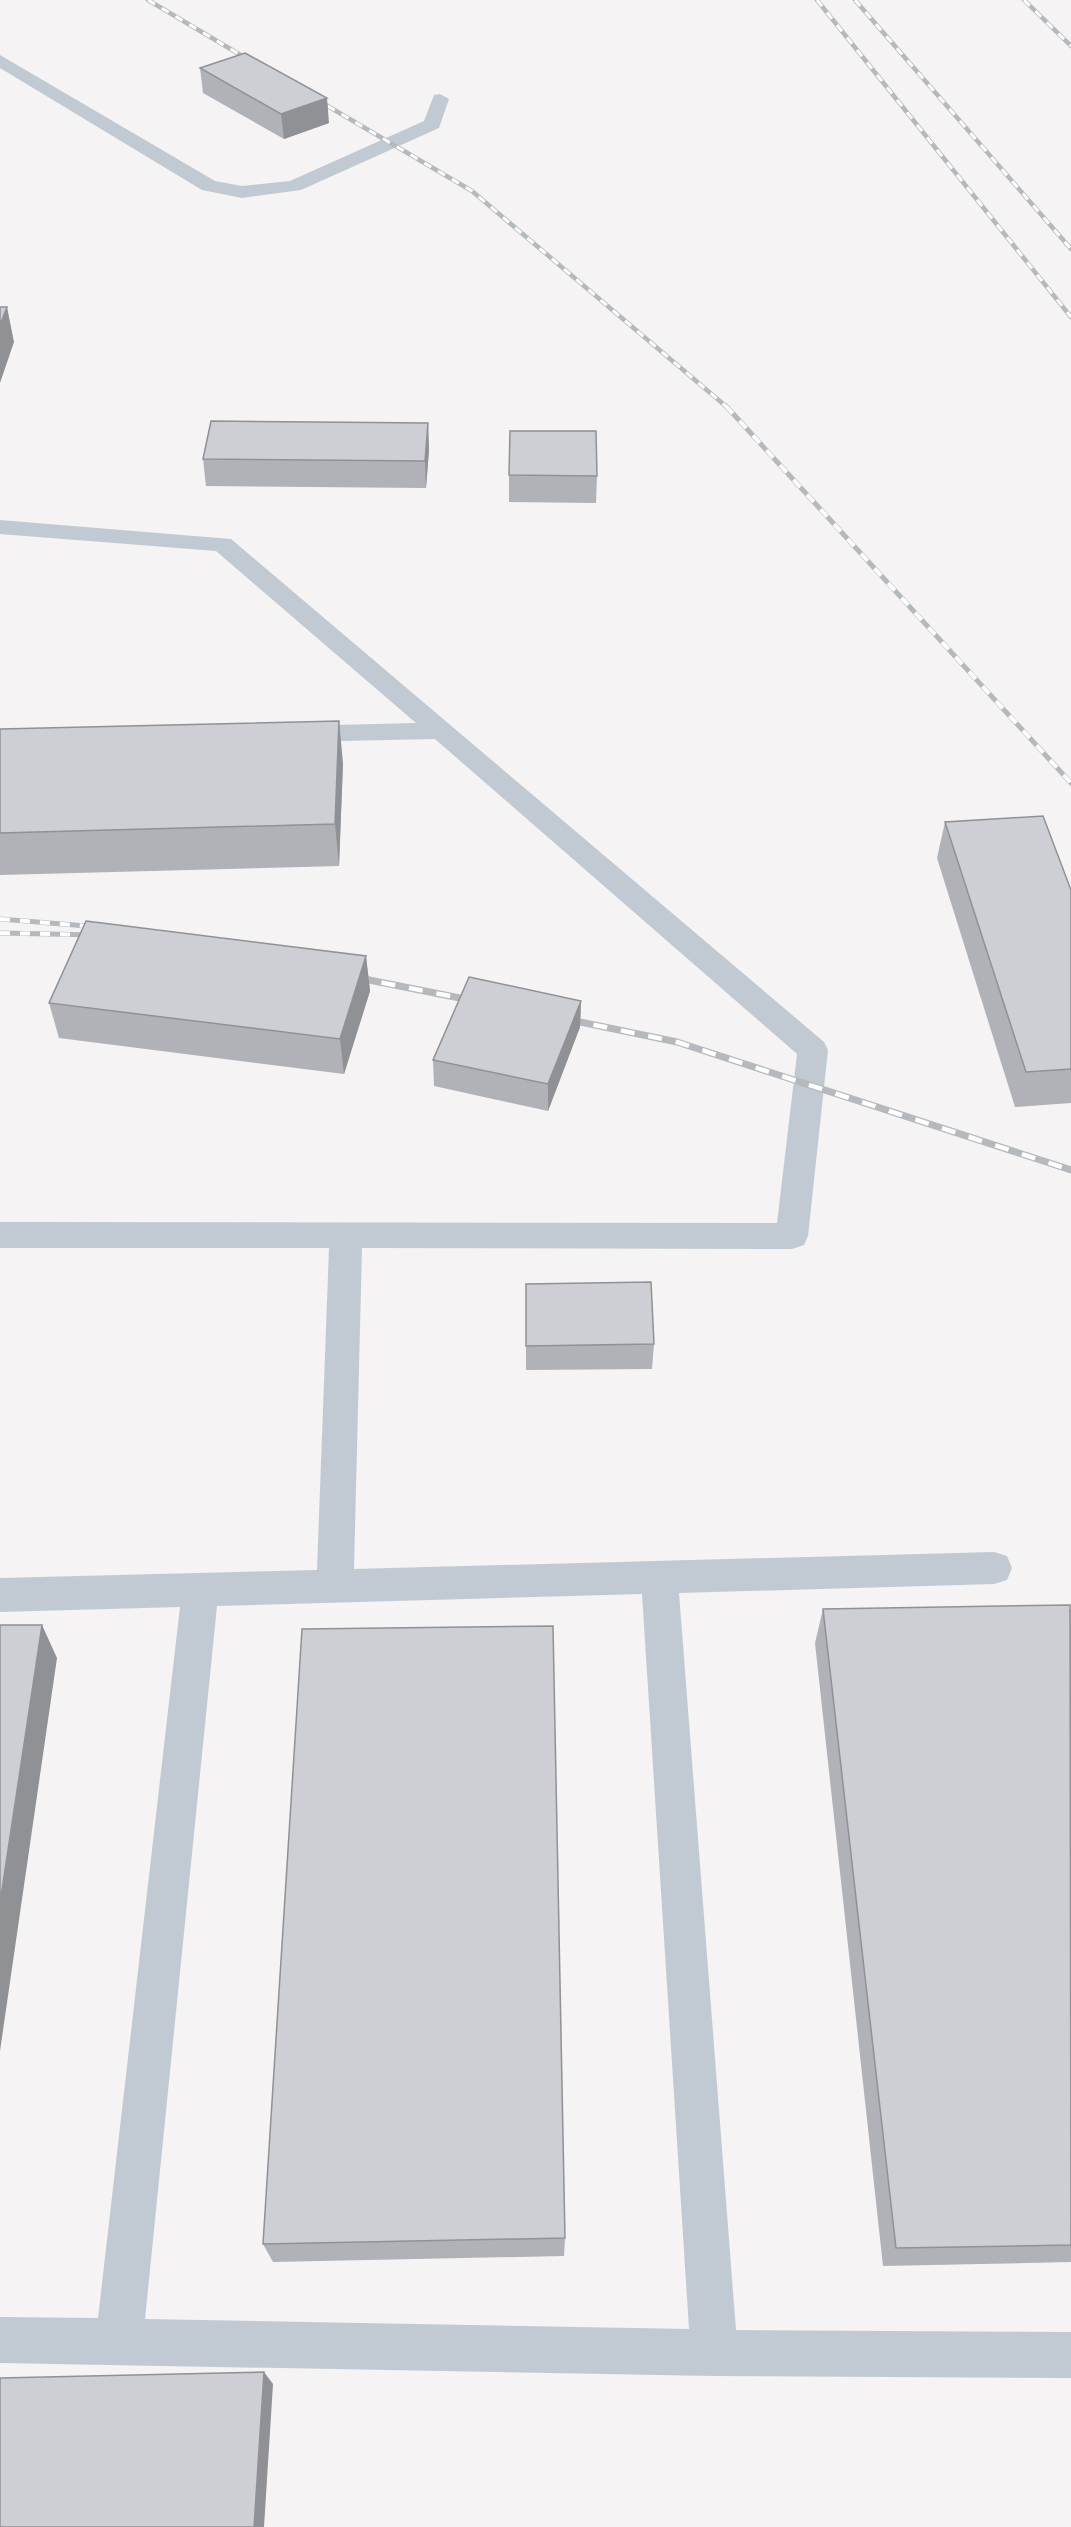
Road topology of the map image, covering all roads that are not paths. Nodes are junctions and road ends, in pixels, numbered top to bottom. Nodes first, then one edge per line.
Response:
1 (0, 60) edge
2 (440, 99) dead end
3 (0, 527) edge
4 (441, 731) junction
5 (274, 735) edge
6 (0, 1234) edge
7 (345, 1235) junction
8 (994, 1568) dead end
9 (659, 1578) junction
10 (335, 1586) junction
11 (200, 1590) junction
12 (0, 1595) edge
13 (0, 2340) edge
14 (119, 2342) junction
15 (714, 2353) junction
16 (1071, 2355) edge

1 - 2 lane
3 - 4 lane
4 - 5 lane
4 - 7 lane
6 - 7 lane
7 - 10 lane
8 - 9 lane
9 - 10 lane
9 - 15 lane
10 - 11 lane
11 - 12 lane
11 - 14 lane
13 - 14 lane
14 - 15 lane
15 - 16 lane

